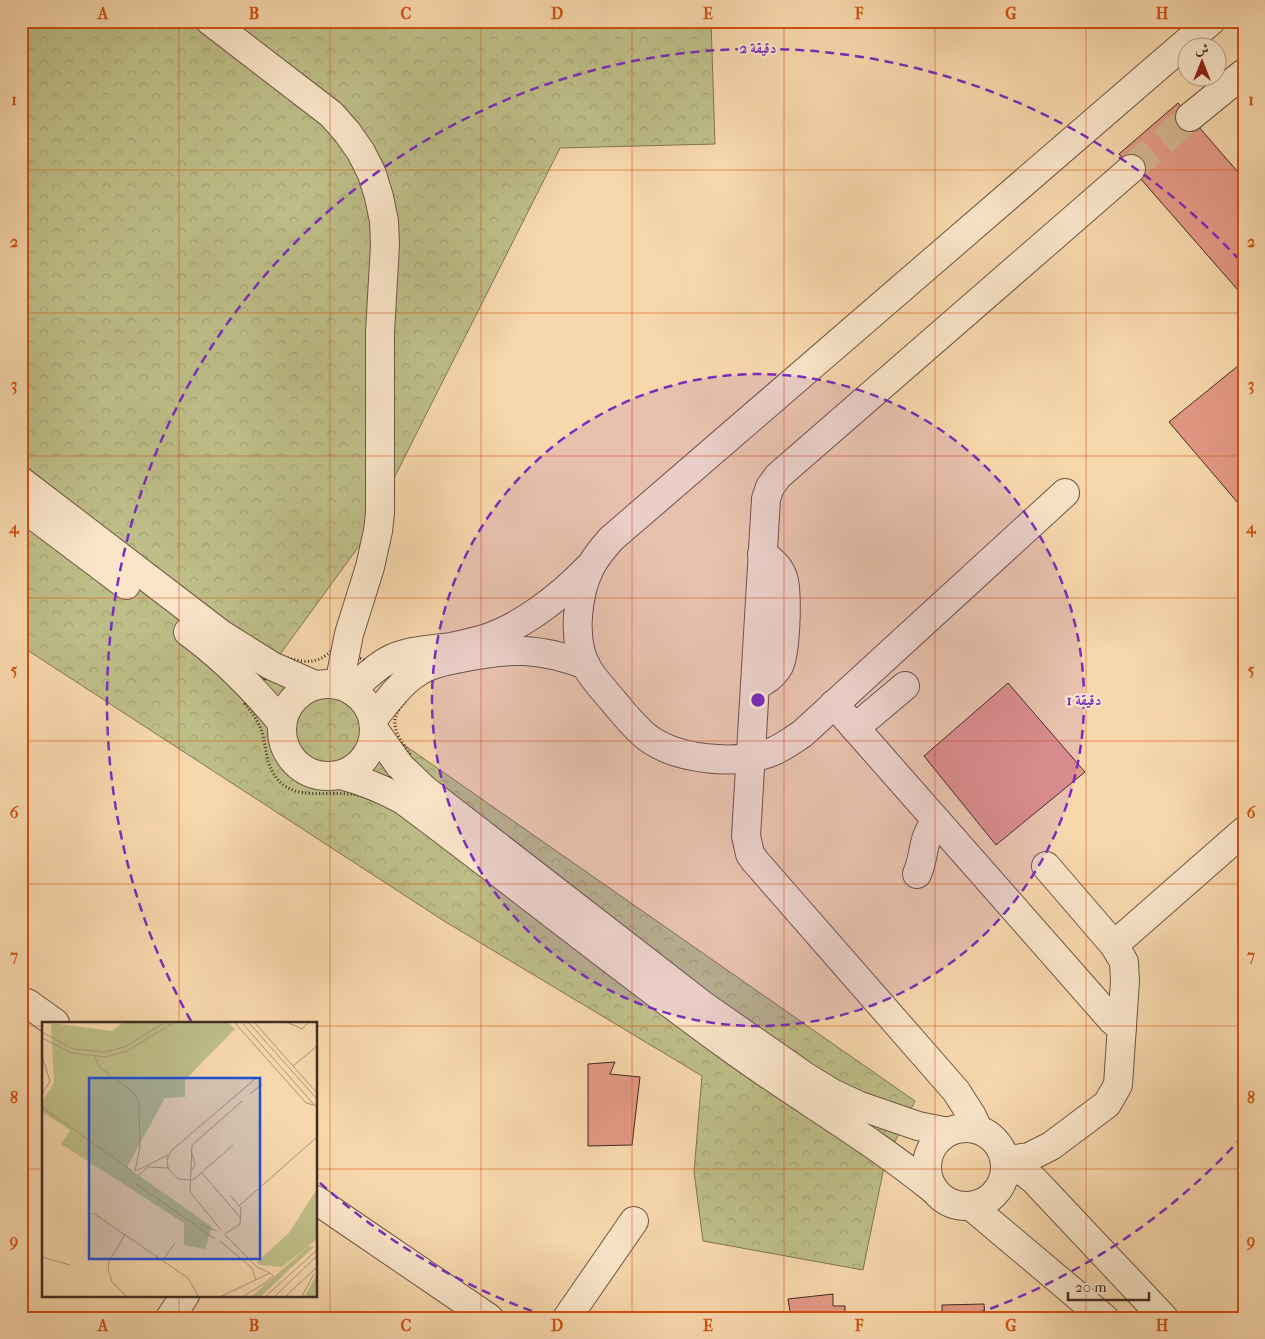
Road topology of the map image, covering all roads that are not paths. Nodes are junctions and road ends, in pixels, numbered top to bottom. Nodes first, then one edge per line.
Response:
1 (210, 21) edge
2 (1211, 21) edge
3 (1244, 73) edge
4 (1190, 118) tunnel mouth
5 (1131, 168) tunnel mouth
6 (21, 481) edge
7 (1065, 493) dead end
8 (21, 506) edge
9 (591, 565) junction
10 (586, 665) junction
11 (905, 686) dead end
12 (335, 687) junction
13 (834, 704) junction
14 (282, 723) junction
15 (374, 725) junction
16 (855, 728) junction
17 (751, 757) junction
18 (341, 775) junction
19 (937, 821) junction
20 (1244, 831) edge
21 (1046, 866) dead end
22 (917, 874) dead end
23 (1114, 945) junction
24 (27, 1003) dead end
25 (54, 1022) edge
26 (1122, 1028) junction
27 (978, 1130) junction
28 (948, 1132) junction
29 (1005, 1160) junction
30 (934, 1190) junction
31 (318, 1201) edge
32 (971, 1206) junction
33 (634, 1221) dead end
34 (183, 1296) edge
35 (170, 1318) edge
36 (489, 1318) edge
37 (567, 1318) edge
38 (1104, 1318) edge
39 (1164, 1318) edge

1 - 12 street
2 - 9 street
3 - 4 street
5 - 17 street
6 - 12 street
7 - 13 street
8 - 14 street
9 - 10 street
9 - 12 street
10 - 15 street
10 - 17 street
11 - 16 street
12 - 14 street
12 - 15 street
13 - 16 street
13 - 17 street
14 - 18 street
15 - 18 street
15 - 28 street
16 - 19 street
17 - 27 street
18 - 30 street
19 - 22 street
19 - 26 street
20 - 23 street
21 - 23 street
23 - 26 street
24 - 25 street
26 - 29 street
27 - 28 street
27 - 29 street
28 - 30 street
29 - 32 street
29 - 39 street
30 - 32 street
31 - 36 street
32 - 38 street
33 - 37 street
34 - 35 street

